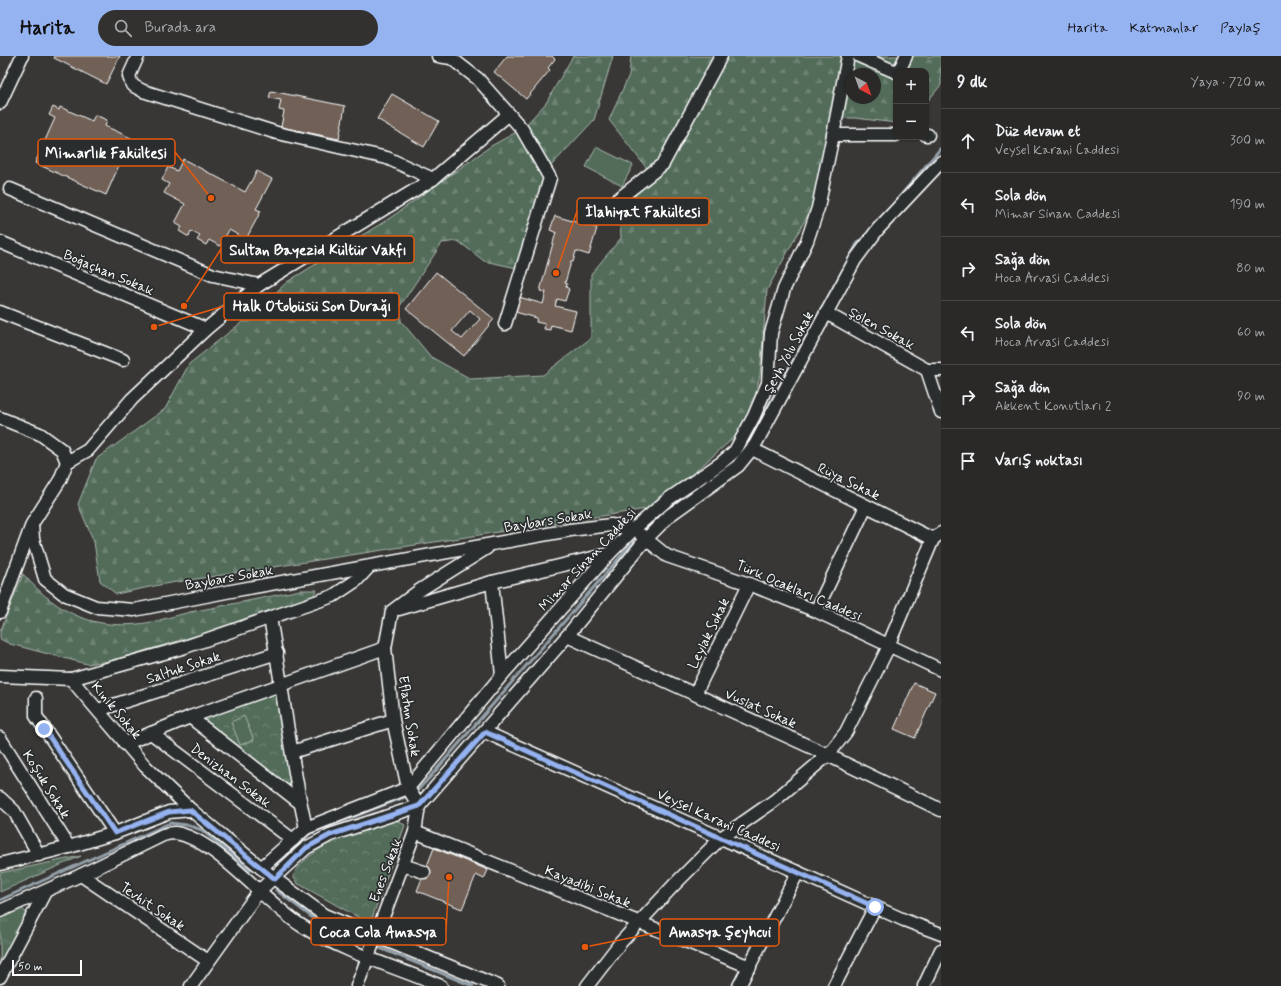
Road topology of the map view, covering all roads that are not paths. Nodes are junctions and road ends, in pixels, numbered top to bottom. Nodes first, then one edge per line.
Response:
1 (22, 56) edge
2 (138, 56) edge
3 (438, 56) edge
4 (721, 56) edge
5 (848, 56) edge
6 (859, 56) edge
7 (906, 56) edge
8 (452, 57) edge
9 (899, 68) edge
10 (893, 70) edge
11 (0, 103) edge
12 (509, 114) junction
13 (833, 135) junction
14 (893, 135) edge
15 (941, 162) edge
16 (433, 179) junction
17 (10, 189) dead end
18 (598, 215) dead end
19 (0, 242) edge
20 (259, 285) junction
21 (0, 312) edge
22 (826, 313) junction
23 (505, 324) dead end
24 (206, 329) junction
25 (123, 360) dead end
26 (927, 370) junction
27 (941, 370) edge
28 (941, 412) edge
29 (0, 418) edge
30 (752, 449) junction
31 (67, 462) junction
32 (866, 506) junction
33 (32, 524) junction
34 (634, 529) junction
35 (937, 536) edge
36 (646, 540) junction
37 (491, 545) junction
38 (609, 554) junction
39 (370, 567) junction
40 (492, 582) junction
41 (749, 584) junction
42 (392, 611) junction
43 (816, 611) junction
44 (0, 612) edge
45 (270, 618) junction
46 (567, 636) junction
47 (889, 646) junction
48 (385, 648) junction
49 (277, 653) junction
50 (941, 670) edge
51 (502, 675) junction
52 (0, 678) edge
53 (71, 679) junction
54 (282, 684) junction
55 (695, 694) junction
56 (36, 698) dead end
57 (98, 710) junction
58 (190, 717) junction
59 (393, 720) junction
60 (485, 732) junction
61 (151, 733) junction
62 (0, 738) edge
63 (125, 744) junction
64 (292, 752) junction
65 (828, 755) junction
66 (408, 788) junction
67 (0, 798) edge
68 (300, 802) junction
69 (419, 806) junction
70 (190, 810) junction
71 (941, 810) edge
72 (306, 828) junction
73 (415, 832) junction
74 (115, 833) junction
75 (721, 838) junction
76 (293, 840) junction
77 (69, 847) junction
78 (39, 855) junction
79 (0, 864) edge
80 (403, 865) junction
81 (262, 868) junction
82 (424, 872) dead end
83 (798, 872) junction
84 (81, 875) junction
85 (275, 879) junction
86 (45, 892) junction
87 (259, 892) junction
88 (875, 907) junction
89 (0, 911) edge
90 (638, 923) junction
91 (941, 934) edge
92 (376, 936) junction
93 (941, 950) edge
94 (368, 956) junction
95 (208, 961) junction
96 (750, 967) junction
97 (0, 977) edge
98 (191, 986) edge
99 (357, 986) edge
100 (441, 986) edge
101 (498, 986) edge
102 (587, 986) edge
103 (739, 986) edge
104 (834, 986) edge
105 (924, 986) edge

1 - 11 street
2 - 16 street
3 - 8 street
4 - 18 street
5 - 13 street, Mimar Sinan Caddesi
6 - 10 street
7 - 9 street
8 - 12 street
12 - 16 street
12 - 23 street
13 - 14 street
13 - 34 street, Mimar Sinan Caddesi
15 - 22 street, Şeyh Yolu Sokak
16 - 20 street
17 - 20 street
19 - 24 street, Boğaçhan Sokak
20 - 24 street
21 - 25 street
22 - 26 street, Şölen Sokak
22 - 30 street, Şeyh Yolu Sokak
24 - 31 street
26 - 27 street
26 - 28 street
29 - 31 street
30 - 32 street, Rüya Sokak
30 - 36 street, Şeyh Yolu Sokak
31 - 33 street
32 - 35 street, Rüya Sokak
32 - 43 street
33 - 39 street, Baybars Sokak
33 - 44 street
34 - 36 street, Türk Ocakları Caddesi
34 - 37 street, Baybars Sokak
34 - 38 street, Mimar Sinan Caddesi
35 - 47 street
36 - 41 street, Türk Ocakları Caddesi
36 - 46 street
37 - 39 street, Baybars Sokak
37 - 42 street
38 - 40 street
38 - 51 street, Mimar Sinan Caddesi
39 - 45 street
40 - 42 street
40 - 51 street
41 - 43 street, Türk Ocakları Caddesi
41 - 55 street, Leylak Sokak
42 - 48 street, Eflatun Sokak
43 - 47 street, Türk Ocakları Caddesi
45 - 49 street
45 - 53 street
46 - 55 street, Vuslat Sokak
46 - 60 street
47 - 50 street, Türk Ocakları Caddesi
47 - 65 street
48 - 54 street
48 - 59 street, Eflatun Sokak
49 - 54 street
49 - 57 street, Saltuk Sokak
51 - 66 street, Mimar Sinan Caddesi
52 - 53 street, Kınık Sokak
53 - 57 street, Kınık Sokak
54 - 58 street
54 - 64 street
55 - 65 street, Vuslat Sokak
56 - 74 street
57 - 63 street, Kınık Sokak
58 - 61 street
58 - 68 street
59 - 64 street
59 - 66 street, Eflatun Sokak
60 - 69 street
60 - 75 street, Veysel Karani Caddesi
61 - 63 street
61 - 76 street, Denizhan Sokak
62 - 77 street, Koşuk Sokak
63 - 70 street, Kınık Sokak
64 - 68 street
65 - 71 street, Vuslat Sokak
65 - 75 street
66 - 69 street
66 - 72 street, Mimar Sinan Caddesi
67 - 78 street
68 - 72 street
69 - 73 street, Enes Sokak
69 - 85 street
70 - 74 street
70 - 81 street, Kınık Sokak
72 - 76 street, Mimar Sinan Caddesi
73 - 80 street, Enes Sokak
73 - 90 street, Kayadibi Sokak
74 - 77 street
75 - 83 street, Veysel Karani Caddesi
75 - 90 street
76 - 81 street, Mimar Sinan Caddesi
77 - 78 street
78 - 79 street
80 - 82 street
80 - 92 street, Enes Sokak
81 - 85 street, Kınık Sokak
83 - 88 street, Veysel Karani Caddesi
83 - 96 street
84 - 86 street
84 - 87 street
84 - 95 street, Tevhit Sokak
85 - 87 street
85 - 92 street, Kınık Sokak
86 - 89 street
86 - 97 street
87 - 94 street
87 - 95 street
88 - 91 street, Veysel Karani Caddesi
88 - 104 street
90 - 96 street, Kayadibi Sokak
90 - 102 street
92 - 94 street, Enes Sokak
92 - 101 street, Kınık Sokak
93 - 105 street
94 - 99 street, Enes Sokak
94 - 100 street
95 - 98 street
96 - 103 street

